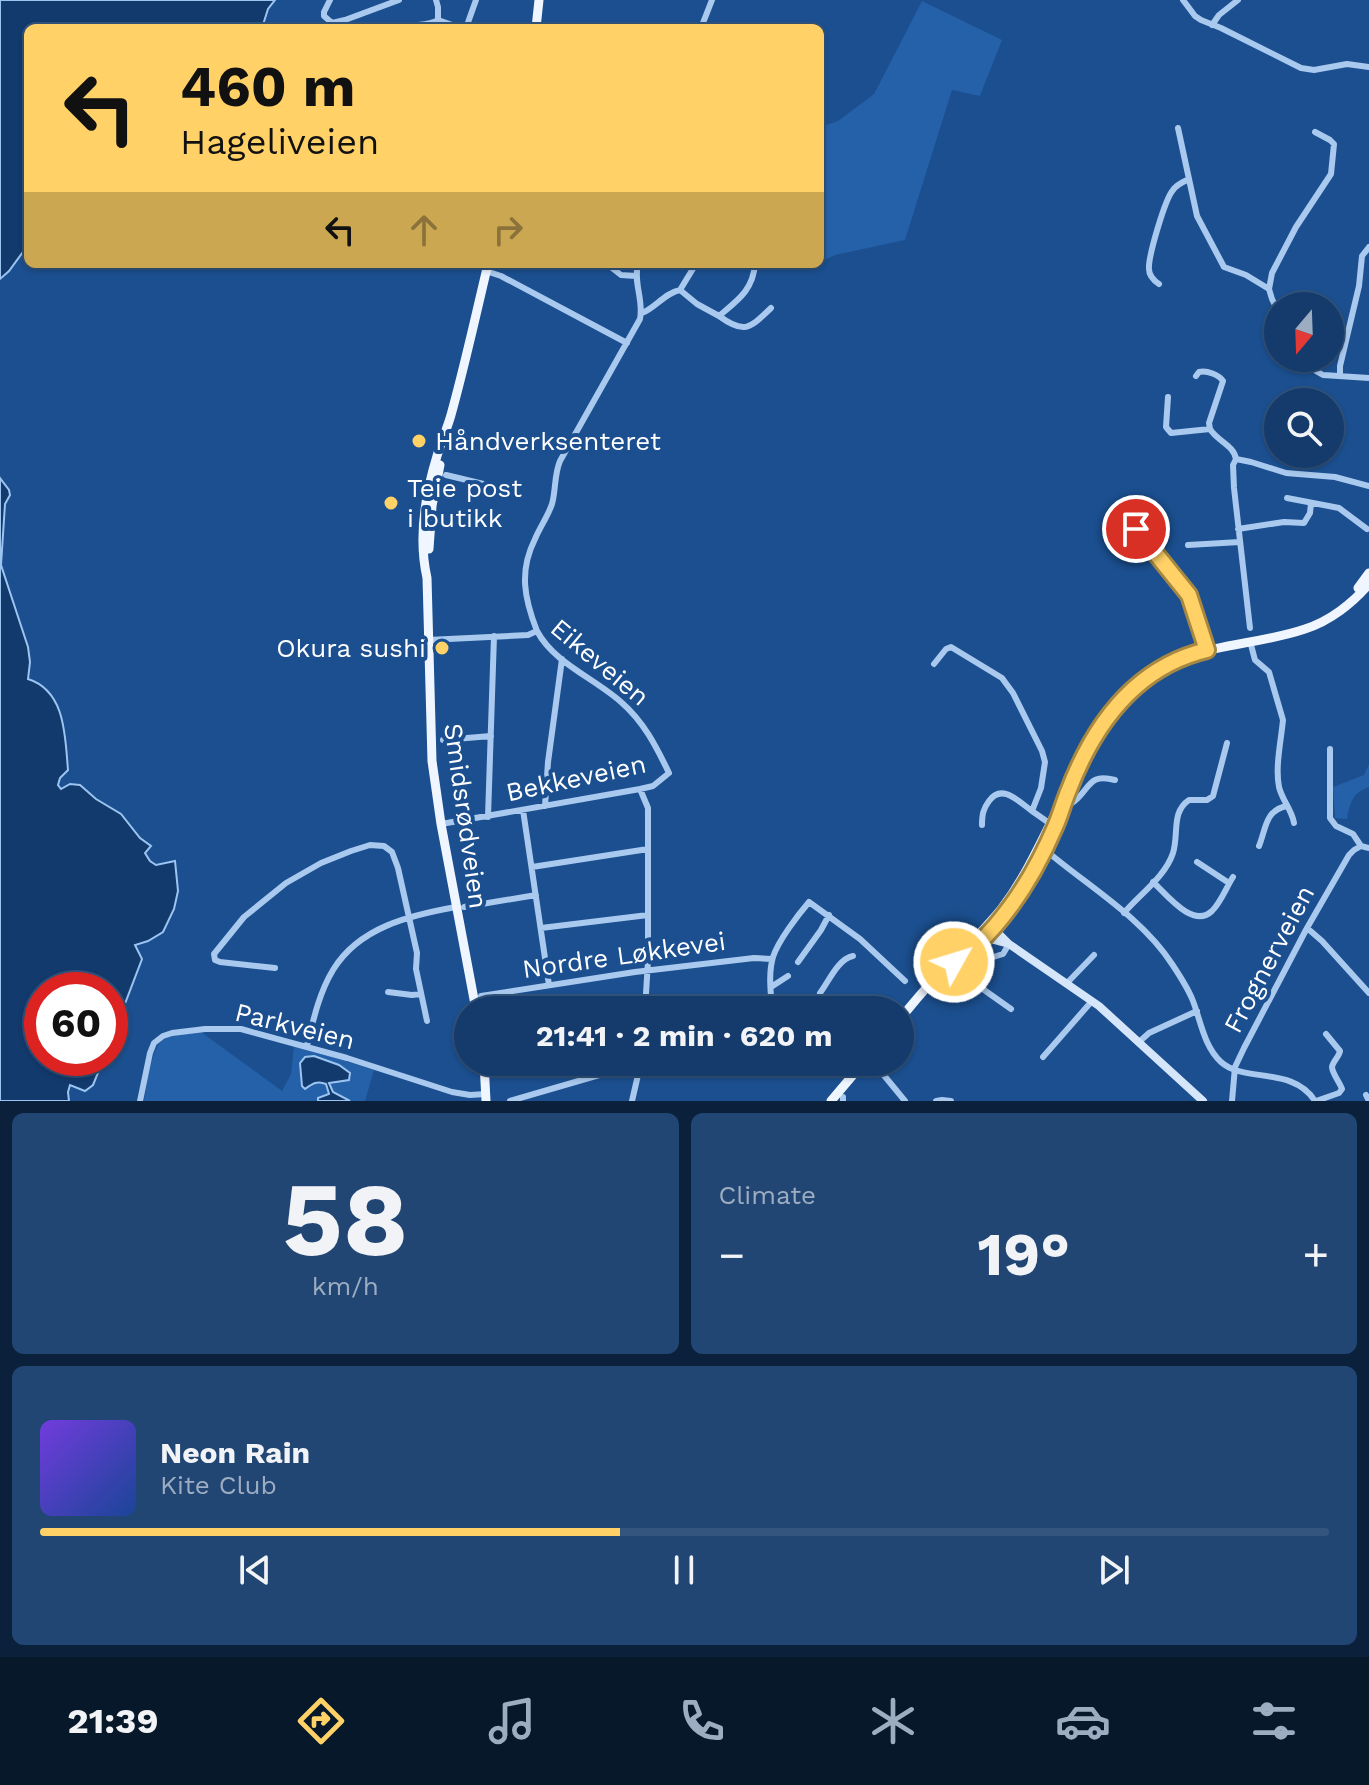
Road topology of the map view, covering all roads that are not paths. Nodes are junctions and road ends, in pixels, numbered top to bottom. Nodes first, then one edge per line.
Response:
1 (330, 0) edge
2 (399, 0) edge
3 (436, 0) edge
4 (476, 0) edge
5 (539, 0) edge
6 (712, 0) edge
7 (1183, 0) edge
8 (1238, 0) edge
9 (434, 24) edge
10 (466, 24) edge
11 (536, 24) edge
12 (703, 24) edge
13 (1212, 25) junction
14 (1369, 67) edge
15 (1178, 128) dead end
16 (1315, 132) dead end
17 (1189, 179) junction
18 (1369, 247) edge
19 (487, 268) edge
20 (612, 268) edge
21 (637, 268) edge
22 (693, 268) edge
23 (755, 268) edge
24 (636, 276) junction
25 (1159, 284) dead end
26 (1269, 289) junction
27 (680, 290) junction
28 (1270, 292) edge
29 (771, 308) dead end
30 (642, 313) junction
31 (719, 316) junction
32 (627, 343) junction
33 (1318, 372) edge
34 (1196, 376) dead end
35 (1340, 376) junction
36 (1369, 378) edge
37 (1168, 397) dead end
38 (1210, 429) junction
39 (1236, 459) junction
40 (446, 475) dead end
41 (1369, 486) edge
42 (496, 487) dead end
43 (1287, 498) dead end
44 (1311, 503) junction
45 (1132, 525) dead end
46 (1238, 529) junction
47 (1367, 529) edge
48 (1240, 542) junction
49 (1188, 545) dead end
50 (1369, 573) edge
51 (1365, 588) edge
52 (1369, 601) edge
53 (1250, 628) dead end
54 (537, 631) junction
55 (494, 636) junction
56 (428, 640) junction
57 (1250, 641) junction
58 (1207, 650) junction
59 (562, 659) junction
60 (934, 664) dead end
61 (491, 736) junction
62 (443, 740) dead end
63 (1227, 743) dead end
64 (1330, 749) dead end
65 (669, 773) joint
66 (1115, 780) dead end
67 (640, 789) junction
68 (1072, 803) dead end
69 (545, 806) junction
70 (1287, 806) junction
71 (523, 810) junction
72 (1032, 811) junction
73 (488, 817) junction
74 (1294, 823) dead end
75 (441, 824) junction
76 (982, 825) dead end
77 (1053, 825) junction
78 (1259, 846) dead end
79 (1365, 847) edge
80 (648, 849) junction
81 (1049, 853) dead end
82 (1197, 862) dead end
83 (532, 867) junction
84 (1153, 882) junction
85 (536, 895) junction
86 (460, 907) junction
87 (1124, 913) junction
88 (648, 915) junction
89 (829, 915) junction
90 (409, 916) junction
91 (541, 928) junction
92 (1307, 928) junction
93 (989, 930) junction
94 (1009, 944) junction
95 (1094, 955) dead end
96 (853, 956) dead end
97 (772, 959) junction
98 (798, 962) dead end
99 (275, 968) dead end
100 (648, 972) junction
101 (788, 976) dead end
102 (905, 981) dead end
103 (1067, 983) junction
104 (549, 985) junction
105 (771, 987) junction
106 (388, 992) dead end
107 (820, 993) dead end
108 (1369, 993) edge
109 (421, 994) junction
110 (474, 996) edge
111 (481, 996) dead end
112 (646, 996) edge
113 (771, 996) edge
114 (1092, 1001) junction
115 (914, 1003) edge
116 (1011, 1009) dead end
117 (1197, 1011) junction
118 (427, 1021) dead end
119 (1326, 1034) dead end
120 (1139, 1042) junction
121 (307, 1046) junction
122 (1043, 1057) dead end
123 (1235, 1071) junction
124 (485, 1076) edge
125 (595, 1076) edge
126 (638, 1076) edge
127 (852, 1076) edge
128 (884, 1076) edge
129 (486, 1098) edge
130 (140, 1101) edge
131 (510, 1101) edge
132 (632, 1101) edge
133 (831, 1101) edge
134 (905, 1101) edge
135 (936, 1101) edge
136 (951, 1101) edge
137 (1203, 1101) edge
138 (1232, 1101) edge
139 (1315, 1101) edge

1 - 2 street
3 - 9 street
4 - 10 street
5 - 11 main road
6 - 12 street
7 - 13 street
8 - 13 street
13 - 14 street
15 - 17 street
16 - 26 street
17 - 25 street
17 - 26 street
18 - 35 street
19 - 32 street
19 - 56 main road, Smidsrødveien
20 - 24 street
21 - 24 street
22 - 27 street
23 - 31 street
24 - 30 street
26 - 28 street
27 - 30 street
27 - 31 street
29 - 31 street
30 - 32 street
32 - 54 street
33 - 35 street
34 - 38 street
35 - 36 street
37 - 38 street
38 - 39 street
39 - 41 street
39 - 46 street
40 - 42 street
43 - 44 street
44 - 46 street
44 - 47 street
45 - 58 street
46 - 48 street
48 - 49 street
48 - 53 street
50 - 51 main road
51 - 52 street
51 - 57 main road
54 - 55 street, Eikeveien
54 - 59 street, Eikeveien
55 - 56 street, Eikeveien
55 - 61 street
56 - 75 main road, Smidsrødveien
57 - 58 main road
57 - 70 street
58 - 77 main road
59 - 65 street, Eikeveien
59 - 69 street
60 - 72 street
61 - 62 street
61 - 73 street
63 - 84 street
64 - 79 street
65 - 67 street, Bekkeveien
66 - 68 street
67 - 69 street, Bekkeveien
67 - 80 street
69 - 71 street, Bekkeveien
70 - 74 street
70 - 78 street
71 - 73 street, Bekkeveien
71 - 83 street
72 - 76 street
72 - 77 street
73 - 75 street, Bekkeveien
75 - 86 main road, Smidsrødveien
77 - 93 main road
79 - 92 street, Frognerveien
80 - 83 street
80 - 88 street
81 - 87 street
82 - 84 street
83 - 85 street
84 - 87 street
85 - 86 street
85 - 91 street
86 - 90 street
86 - 110 main road, Smidsrødveien
87 - 117 street
88 - 91 street
88 - 100 street
89 - 97 street
89 - 98 street
89 - 102 street
90 - 99 street
90 - 109 street
90 - 121 street
91 - 104 street
92 - 108 street
92 - 123 street, Frognerveien
93 - 94 street
93 - 115 main road
94 - 103 street
94 - 116 street
95 - 103 street
96 - 107 street
97 - 100 street, Nordre Løkkevei
97 - 105 street
100 - 104 street, Nordre Løkkevei
100 - 112 street
101 - 105 street
103 - 114 street
104 - 111 street, Nordre Løkkevei
105 - 113 street
106 - 109 street
109 - 118 street
114 - 120 street
114 - 122 street
117 - 120 street
117 - 123 street
119 - 139 street
120 - 137 street
121 - 129 street, Parkveien
121 - 130 street, Parkveien
123 - 138 street, Frognerveien
123 - 139 street
124 - 129 main road
125 - 131 street
126 - 132 street
127 - 133 main road
128 - 134 street
135 - 136 street

